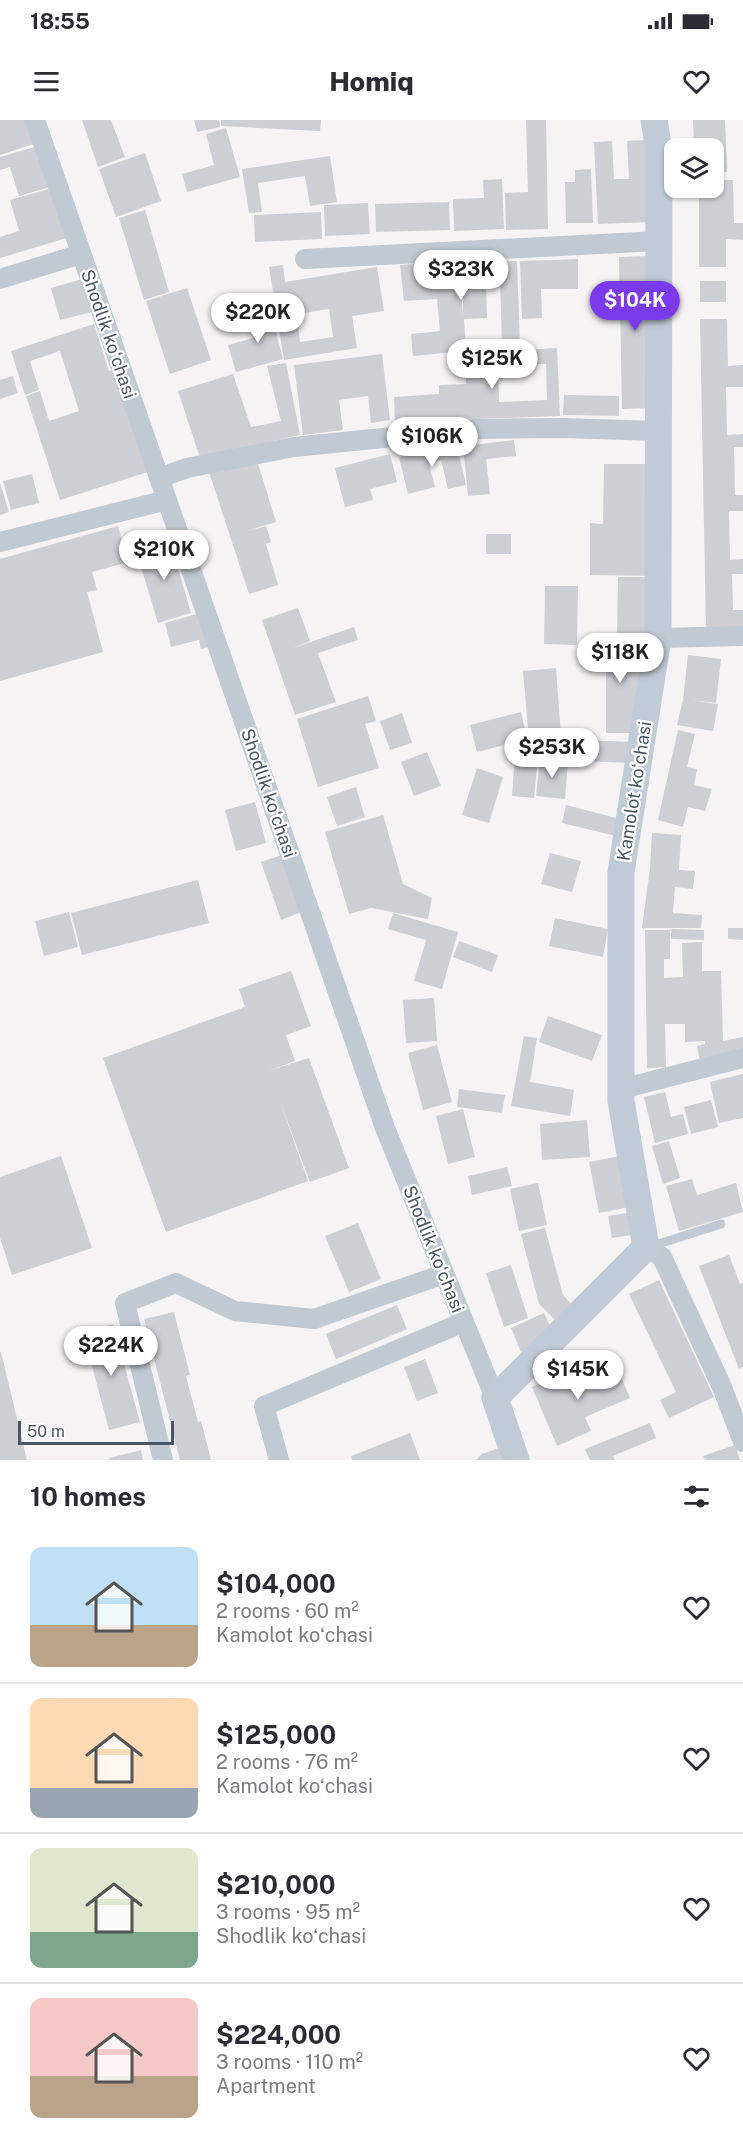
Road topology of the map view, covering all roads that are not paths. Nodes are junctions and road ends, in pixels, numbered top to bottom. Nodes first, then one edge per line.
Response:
1 (35, 120) edge
2 (654, 120) edge
3 (659, 241) junction
4 (81, 254) junction
5 (305, 259) dead end
6 (0, 279) edge
7 (658, 431) junction
8 (159, 478) junction
9 (167, 500) junction
10 (0, 542) edge
11 (743, 636) edge
12 (658, 638) junction
13 (743, 1058) edge
14 (621, 1089) junction
15 (720, 1224) dead end
16 (646, 1248) junction
17 (444, 1274) junction
18 (464, 1322) junction
19 (495, 1398) junction
20 (743, 1442) edge
21 (163, 1460) edge
22 (279, 1460) edge
23 (516, 1460) edge

1 - 4 street, Shodlik koʻchasi
2 - 3 street, Kamolot koʻchasi
3 - 5 street
3 - 7 street, Kamolot koʻchasi
4 - 6 street
4 - 8 street, Shodlik koʻchasi
7 - 8 street
7 - 12 street, Kamolot koʻchasi
8 - 9 street, Shodlik koʻchasi
9 - 10 street
9 - 17 street, Shodlik koʻchasi
11 - 12 street
12 - 14 street, Kamolot koʻchasi
13 - 14 street
14 - 16 street, Kamolot koʻchasi
15 - 16 lane
16 - 19 street
16 - 20 street
17 - 18 street, Shodlik koʻchasi
17 - 21 street
18 - 19 street, Shodlik koʻchasi
18 - 22 street
19 - 23 street, Shodlik koʻchasi

